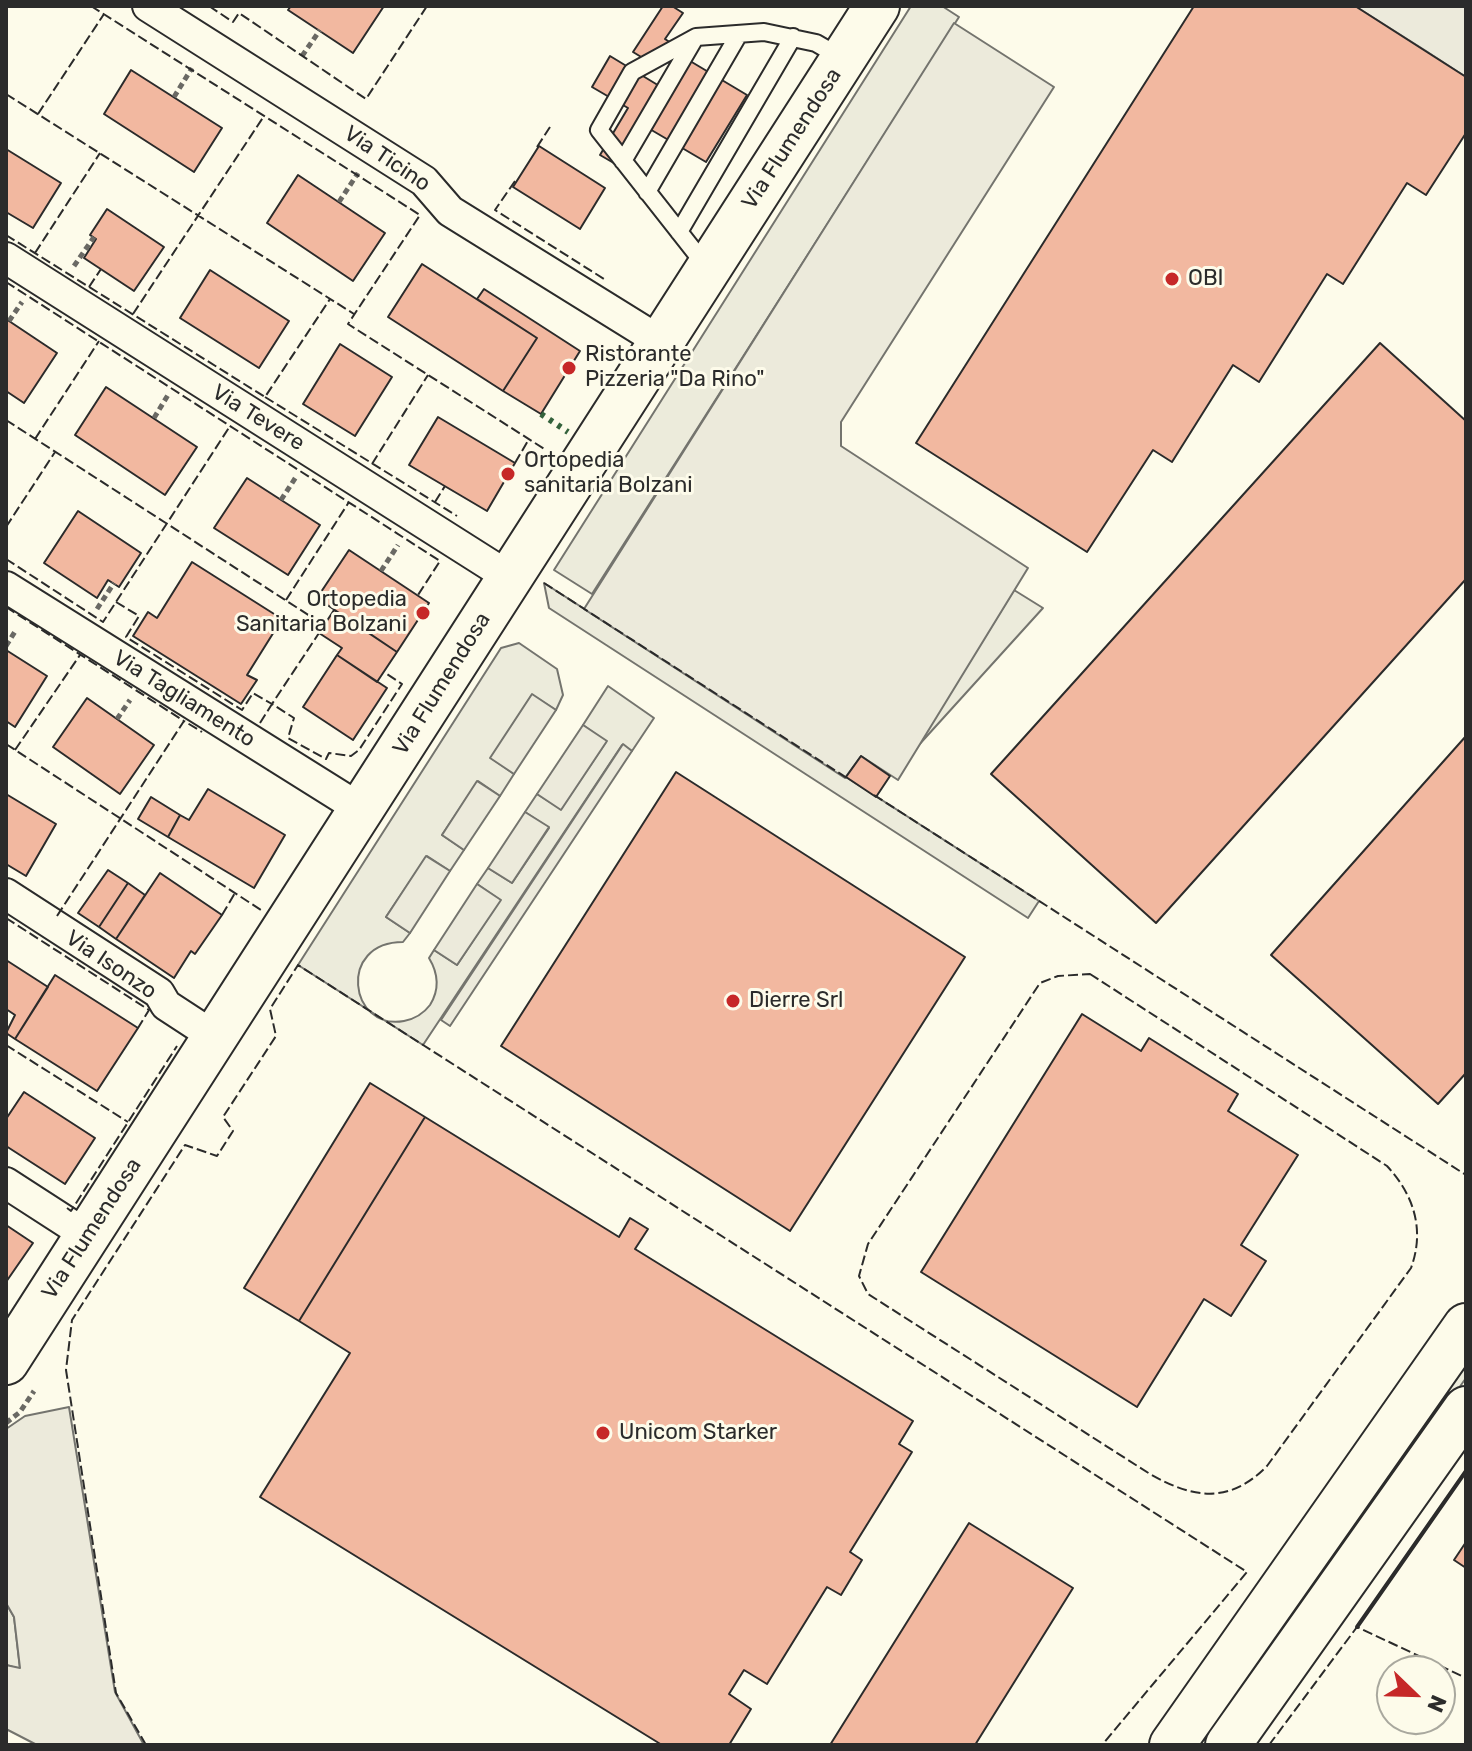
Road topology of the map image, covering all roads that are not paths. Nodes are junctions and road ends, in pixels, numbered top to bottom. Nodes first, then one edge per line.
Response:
1 (148, 6) edge
2 (877, 6) edge
3 (739, 34) junction
4 (696, 37) junction
5 (793, 37) junction
6 (844, 58) junction
7 (623, 161) junction
8 (647, 192) junction
9 (679, 232) junction
10 (6, 258) edge
11 (709, 270) junction
12 (661, 342) junction
13 (509, 577) junction
14 (6, 587) edge
15 (362, 810) junction
16 (6, 894) edge
17 (215, 1037) junction
18 (6, 1183) edge
19 (88, 1236) junction
20 (1466, 1326) edge
21 (6, 1362) edge
22 (1466, 1409) edge
23 (1172, 1745) edge
24 (1228, 1745) edge

1 - 12 street, Via Ticino
2 - 6 street, Via Flumendosa
3 - 4 lane
3 - 5 lane
3 - 8 lane
4 - 7 lane
4 - 7 lane
5 - 6 lane
5 - 9 lane
6 - 11 street, Via Flumendosa
7 - 8 lane
8 - 9 lane
9 - 11 lane
10 - 13 street, Via Tevere
11 - 12 street, Via Flumendosa
12 - 13 street, Via Flumendosa
13 - 15 street, Via Flumendosa
14 - 15 street, Via Tagliamento
15 - 17 street, Via Flumendosa
16 - 17 street, Via Isonzo
17 - 19 street, Via Flumendosa
18 - 19 street
19 - 21 street, Via Flumendosa
20 - 23 street
22 - 24 street

